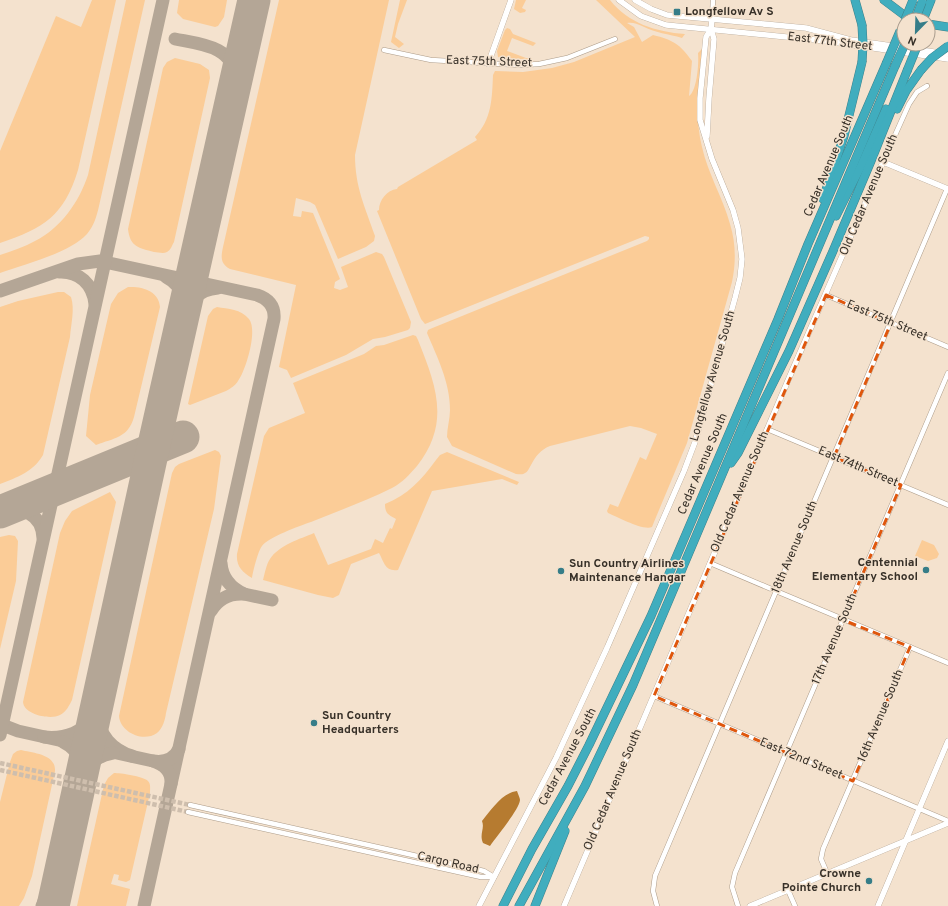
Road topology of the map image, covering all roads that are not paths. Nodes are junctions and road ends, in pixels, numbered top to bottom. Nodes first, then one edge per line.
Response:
1 (512, 0) edge
2 (619, 0) edge
3 (635, 0) edge
4 (713, 0) edge
5 (855, 0) edge
6 (884, 0) edge
7 (913, 0) edge
8 (929, 2) edge
9 (900, 12) edge
10 (908, 12) edge
11 (921, 12) edge
12 (926, 12) edge
13 (928, 12) edge
14 (712, 20) junction
15 (936, 25) edge
16 (948, 27) edge
17 (711, 29) junction
18 (615, 39) dead end
19 (896, 40) edge
20 (948, 46) edge
21 (384, 50) dead end
22 (904, 52) edge
23 (909, 52) edge
24 (913, 52) edge
25 (948, 54) edge
26 (948, 59) edge
27 (488, 64) junction
28 (902, 69) junction
29 (926, 86) dead end
30 (871, 161) junction
31 (883, 162) junction
32 (948, 188) edge
33 (808, 244) junction
34 (826, 295) junction
35 (891, 323) junction
36 (948, 347) edge
37 (948, 373) edge
38 (767, 428) junction
39 (834, 457) junction
40 (723, 473) junction
41 (901, 485) junction
42 (948, 505) edge
43 (710, 562) junction
44 (776, 592) junction
45 (843, 620) junction
46 (910, 648) junction
47 (948, 663) edge
48 (654, 696) junction
49 (720, 724) junction
50 (948, 741) edge
51 (786, 753) junction
52 (853, 781) junction
53 (585, 786) junction
54 (190, 805) tunnel mouth
55 (919, 809) junction
56 (188, 812) tunnel mouth
57 (948, 822) edge
58 (906, 841) junction
59 (827, 873) junction
60 (494, 877) junction
61 (788, 890) junction
62 (479, 906) edge
63 (503, 906) edge
64 (519, 906) edge
65 (535, 906) edge
66 (564, 906) edge
67 (657, 906) edge
68 (738, 906) edge
69 (750, 906) edge
70 (795, 906) edge
71 (878, 906) edge

1 - 27 street
2 - 17 street, East 77th Street
3 - 14 street, East 77th Street
4 - 14 street
5 - 33 highway, bridge
6 - 9 highway
7 - 10 highway, Cedar Avenue South, bridge
8 - 11 highway, bridge
8 - 12 highway
8 - 13 highway
14 - 17 street, Longfellow Avenue South
14 - 25 street, East 77th Street
15 - 16 highway
17 - 26 street, East 77th Street
17 - 60 street, Longfellow Avenue South
18 - 27 street, East 75th Street
19 - 33 highway, Cedar Avenue South, bridge
20 - 30 highway, bridge
21 - 27 street, East 75th Street
22 - 28 highway, Cedar Avenue South, bridge
23 - 28 highway
24 - 28 highway, bridge
28 - 30 highway
28 - 40 highway, Cedar Avenue South
29 - 31 street, Old Cedar Avenue South
30 - 40 highway
31 - 32 street
31 - 34 street, Old Cedar Avenue South
32 - 35 street, 18th Avenue South
33 - 63 highway, Cedar Avenue South
34 - 35 street, East 75th Street
34 - 38 street, Old Cedar Avenue South
35 - 36 street, East 75th Street
35 - 39 street, 18th Avenue South
37 - 41 street, 17th Avenue South
38 - 39 street, East 74th Street
38 - 43 street, Old Cedar Avenue South
39 - 41 street, East 74th Street
39 - 44 street, 18th Avenue South
40 - 53 highway, Cedar Avenue South
41 - 42 street, East 74th Street
41 - 45 street, 17th Avenue South
43 - 44 street
43 - 48 street, Old Cedar Avenue South
44 - 45 street
44 - 49 street, 18th Avenue South
45 - 46 street
45 - 51 street, 17th Avenue South
46 - 47 street
46 - 52 street, 16th Avenue South
48 - 49 street, East 72nd Street
48 - 66 street, Old Cedar Avenue South
49 - 51 street, East 72nd Street
49 - 67 street, 18th Avenue South
50 - 55 street
51 - 52 street, East 72nd Street
51 - 68 street, 17th Avenue South
52 - 55 street, East 72nd Street
52 - 59 street, 16th Avenue South
53 - 64 highway, Cedar Avenue South
53 - 65 highway
54 - 60 street, Cargo Road
55 - 57 street, East 72nd Street
55 - 58 street
56 - 60 street, Cargo Road
57 - 58 street
58 - 59 street
58 - 71 street
59 - 61 street
60 - 62 street, Longfellow Avenue South
61 - 69 street
61 - 70 street

